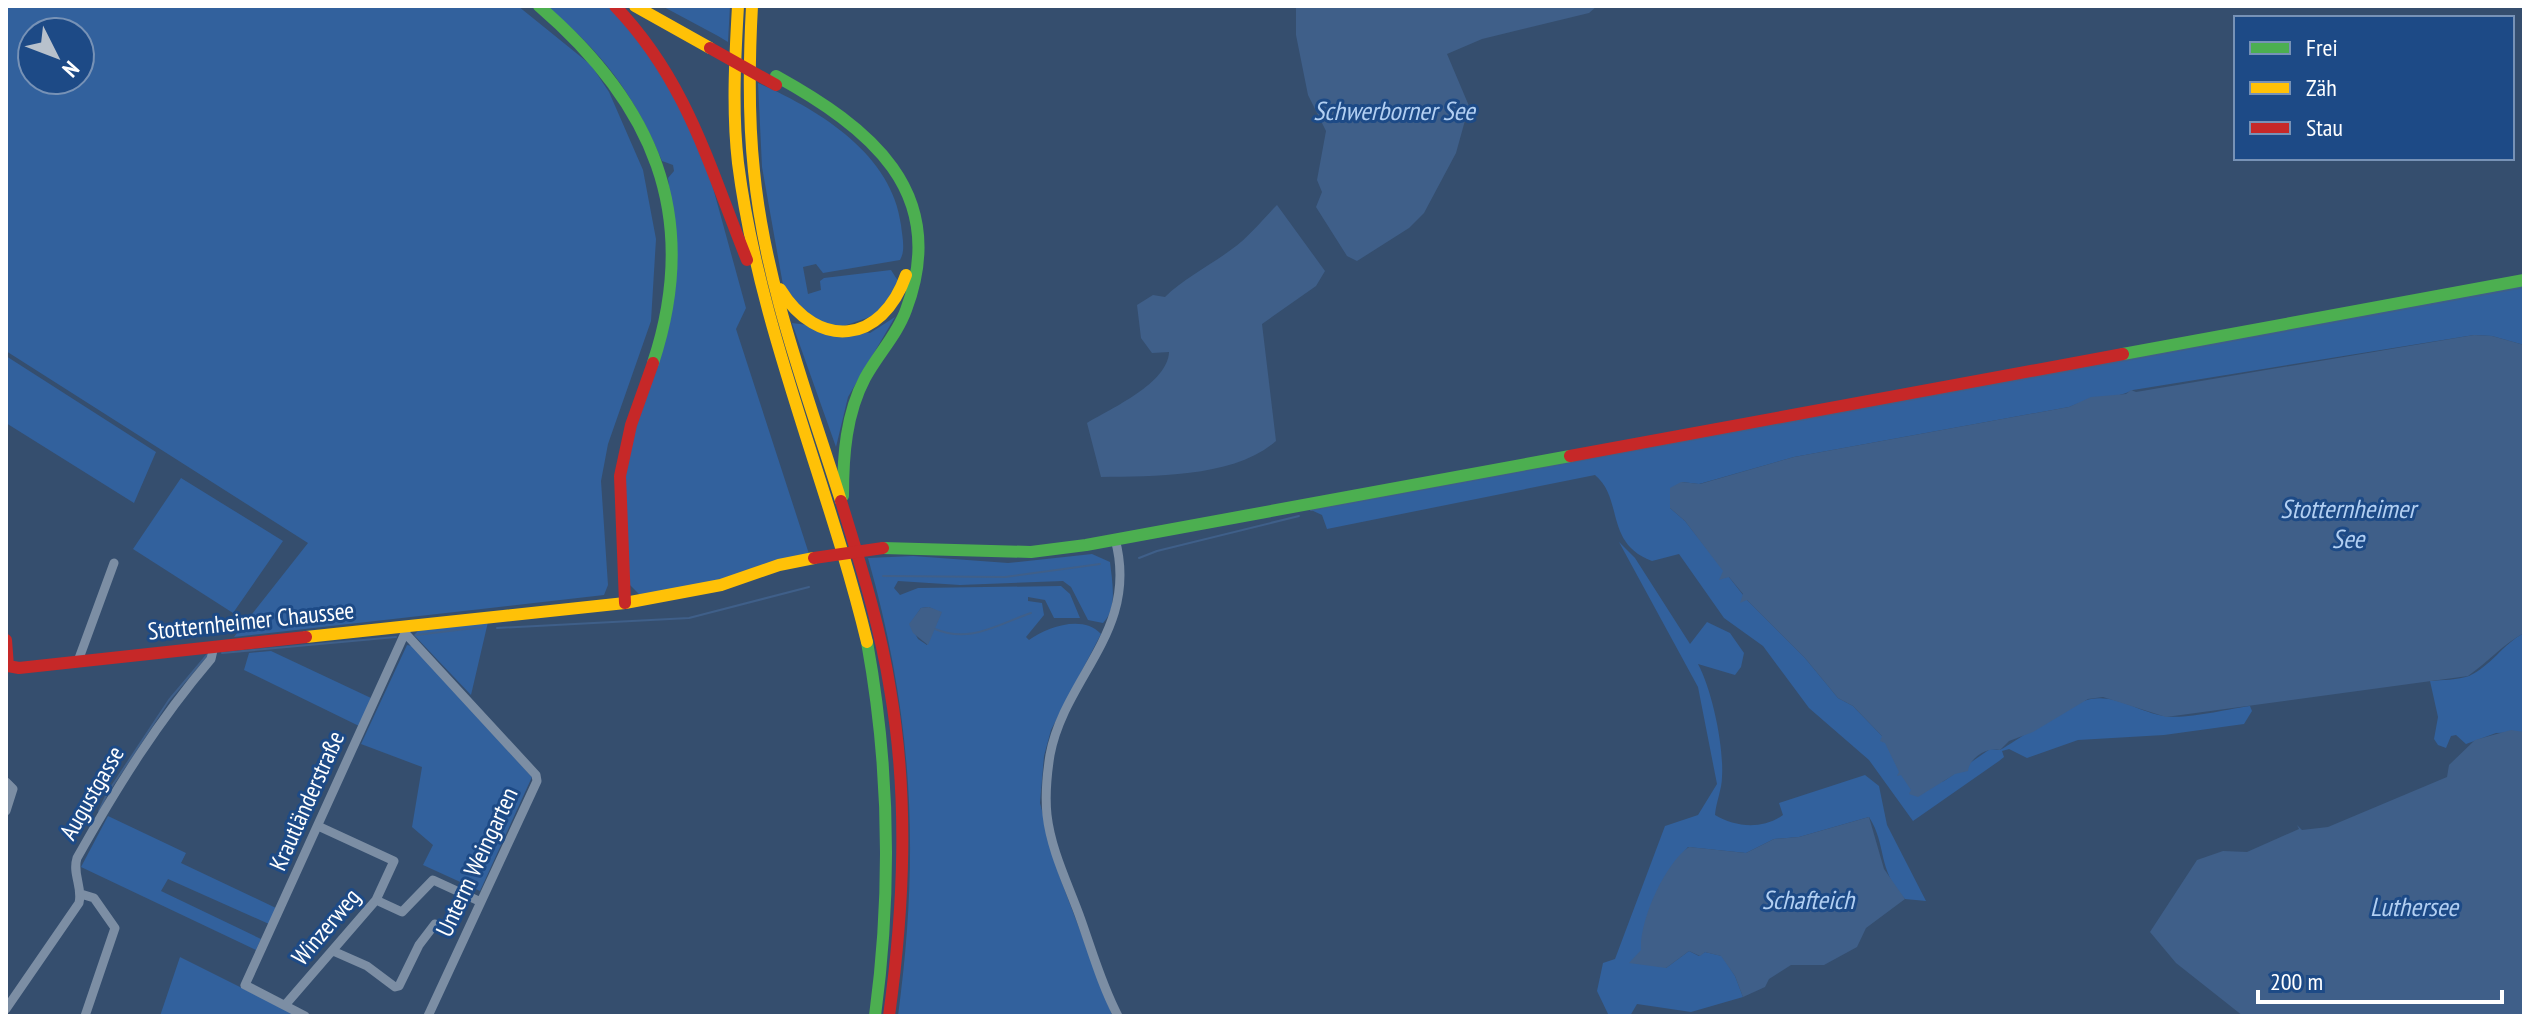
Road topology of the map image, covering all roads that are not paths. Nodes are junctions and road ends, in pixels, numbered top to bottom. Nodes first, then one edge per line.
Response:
1 (539, 6) edge
2 (615, 6) edge
3 (635, 6) edge
4 (652, 6) edge
5 (738, 6) edge
6 (752, 6) edge
7 (711, 44) junction
8 (776, 80) junction
9 (770, 275) junction
10 (2524, 280) edge
11 (761, 295) junction
12 (843, 510) junction
13 (1115, 539) junction
14 (114, 563) dead end
15 (625, 603) junction
16 (405, 630) junction
17 (6, 640) edge
18 (214, 646) junction
19 (78, 661) junction
20 (7, 669) edge
21 (6, 782) edge
22 (6, 811) edge
23 (318, 826) junction
24 (81, 894) junction
25 (376, 900) junction
26 (481, 902) junction
27 (435, 924) dead end
28 (333, 951) junction
29 (286, 1004) junction
30 (6, 1009) edge
31 (85, 1016) edge
32 (305, 1016) edge
33 (428, 1016) edge
34 (875, 1016) edge
35 (889, 1016) edge
36 (1118, 1016) edge

1 - 15 main road
2 - 11 main road
3 - 7 main road
4 - 7 main road
5 - 11 main road
6 - 9 main road
7 - 8 main road, bridge
8 - 9 main road
8 - 12 main road
9 - 12 main road
10 - 13 main road, Stotternheimer Chaussee
11 - 34 main road
12 - 35 main road
13 - 15 main road, Stotternheimer Chaussee, bridge
13 - 36 street
14 - 19 street
15 - 16 main road, Stotternheimer Chaussee
16 - 18 main road, Stotternheimer Chaussee
16 - 23 street, Krautländerstraße
16 - 26 street, Unterm Weingarten
17 - 20 main road
18 - 19 main road, Stotternheimer Chaussee
18 - 24 street, Augustgasse
19 - 20 main road, Stotternheimer Chaussee
21 - 22 street
23 - 25 street, Winzerweg
23 - 29 street, Krautländerstraße
24 - 30 street
24 - 31 street
25 - 26 street
25 - 28 street, Winzerweg
26 - 33 street, Unterm Weingarten
27 - 28 street
28 - 29 street, Winzerweg
29 - 32 street

